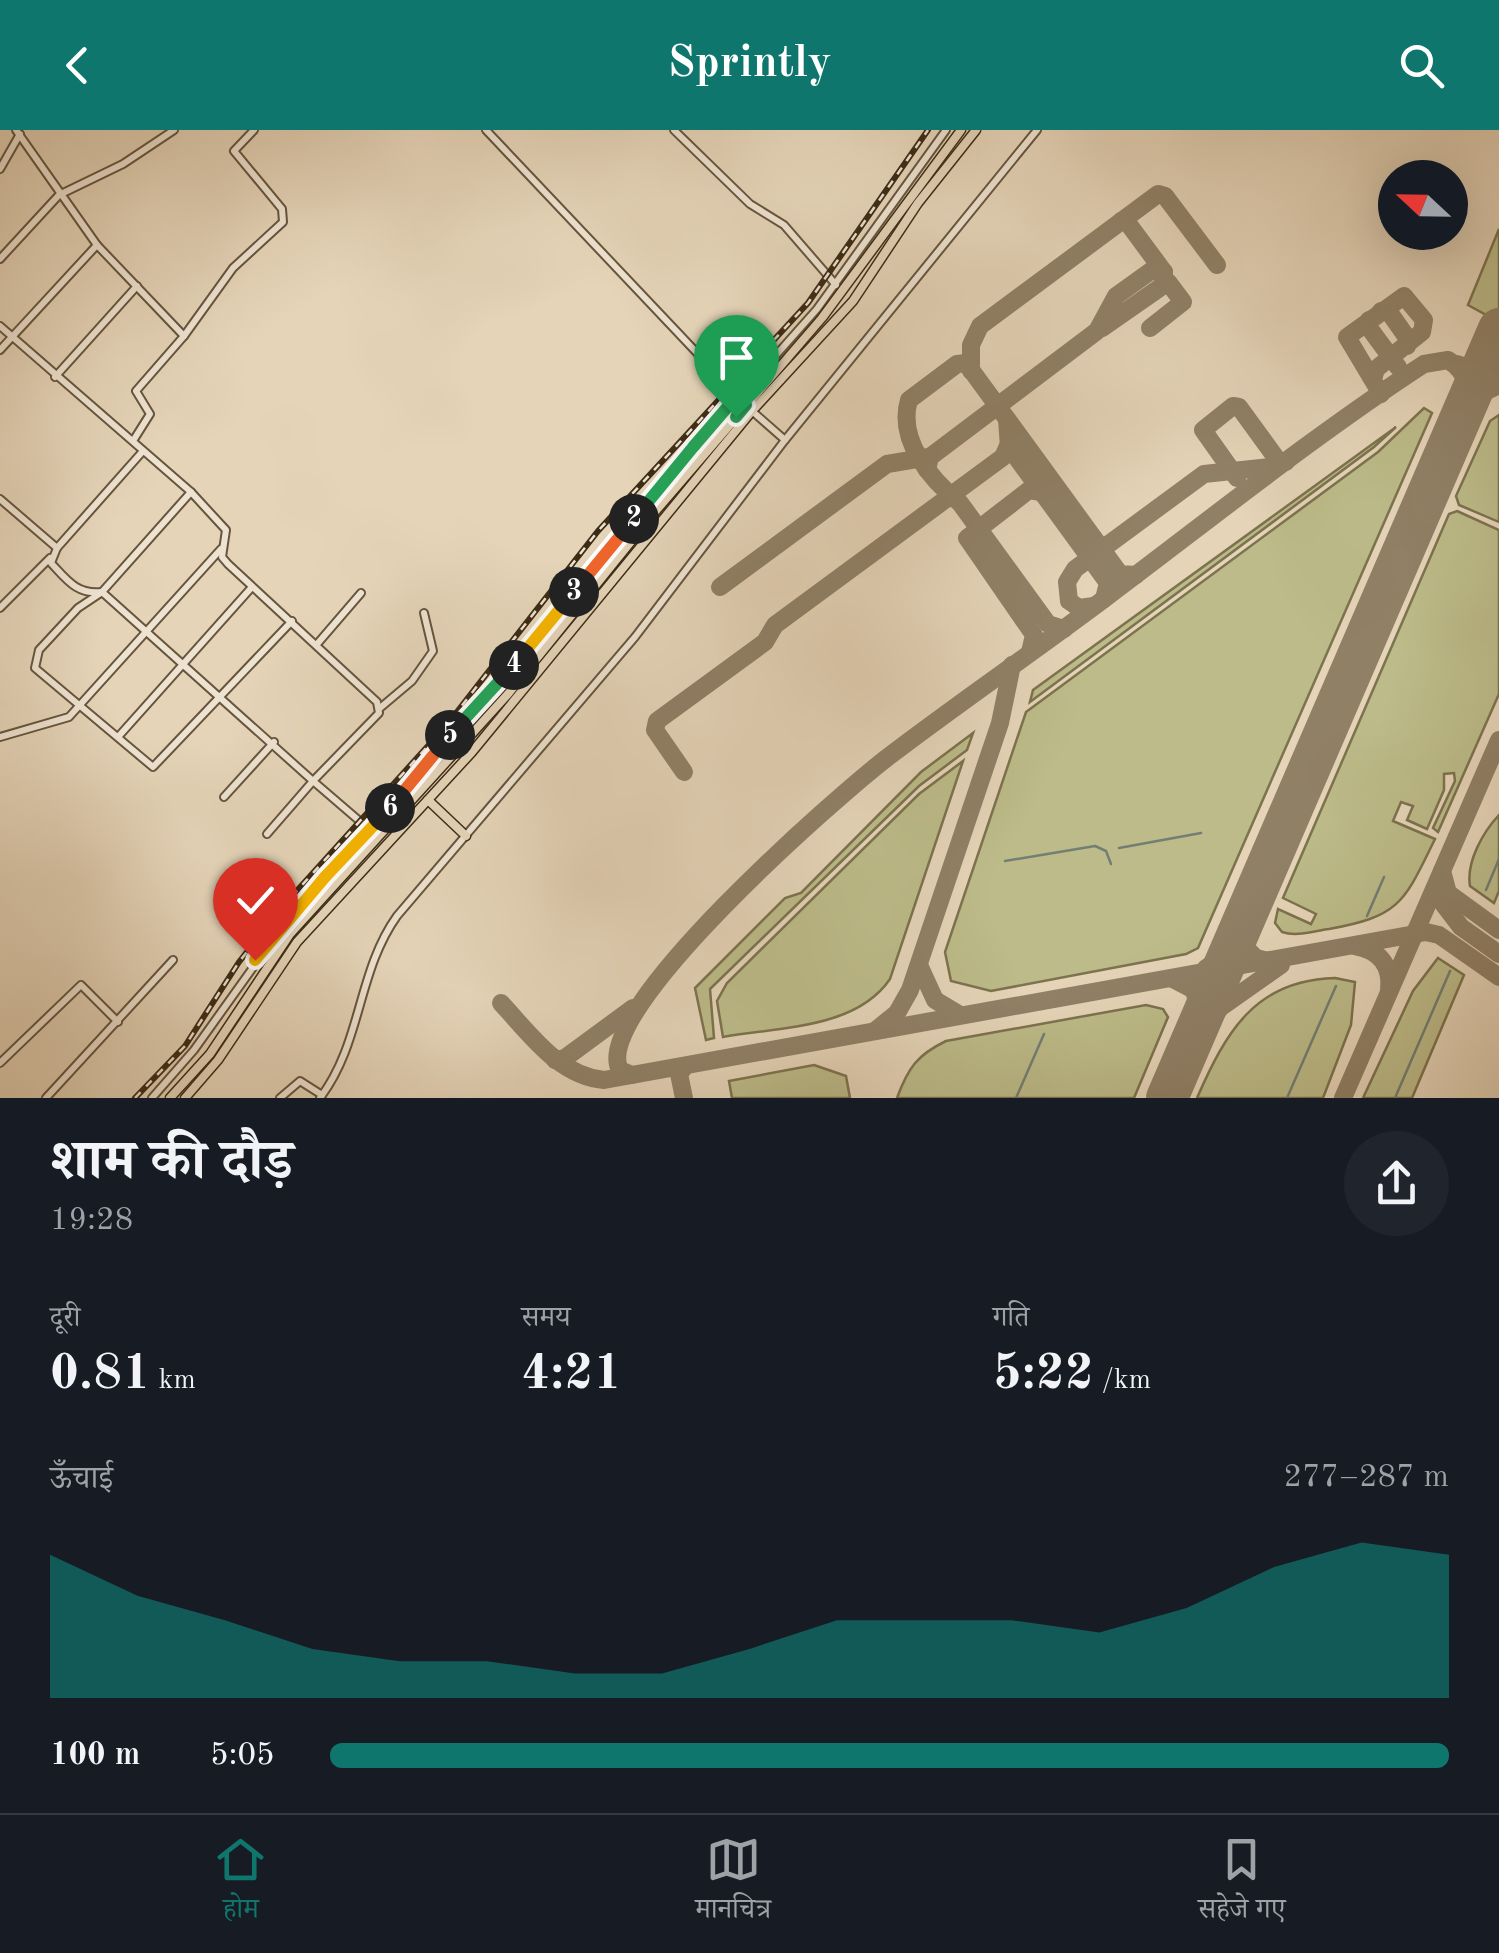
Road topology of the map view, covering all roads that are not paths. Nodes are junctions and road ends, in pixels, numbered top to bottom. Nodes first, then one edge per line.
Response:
1 (174, 130) edge
2 (254, 130) edge
3 (486, 130) edge
4 (674, 130) edge
5 (946, 130) edge
6 (961, 130) edge
7 (976, 130) edge
8 (1037, 130) edge
9 (18, 132) edge
10 (0, 169) edge
11 (59, 195) junction
12 (98, 246) junction
13 (0, 260) edge
14 (836, 285) junction
15 (137, 286) junction
16 (0, 326) edge
17 (12, 336) junction
18 (184, 336) junction
19 (0, 350) edge
20 (55, 377) junction
21 (737, 396) junction
22 (749, 408) junction
23 (785, 440) junction
24 (133, 441) junction
25 (143, 452) junction
26 (191, 492) junction
27 (0, 499) edge
28 (224, 547) junction
29 (57, 548) junction
30 (50, 558) junction
31 (252, 588) junction
32 (102, 592) junction
33 (361, 593) dead end
34 (0, 608) edge
35 (424, 613) dead end
36 (292, 621) junction
37 (147, 630) junction
38 (318, 644) junction
39 (186, 664) junction
40 (222, 696) junction
41 (80, 708) junction
42 (380, 708) junction
43 (0, 737) edge
44 (118, 737) junction
45 (274, 742) junction
46 (313, 781) junction
47 (224, 797) dead end
48 (428, 800) junction
49 (370, 830) junction
50 (267, 834) dead end
51 (466, 836) junction
52 (173, 960) dead end
53 (118, 1022) junction
54 (0, 1063) edge
55 (321, 1097) edge
56 (46, 1098) edge
57 (152, 1098) edge
58 (170, 1098) edge
59 (186, 1098) edge
60 (280, 1098) edge

1 - 11 street
2 - 18 street
3 - 21 street
4 - 14 street
5 - 14 street
6 - 22 main road
7 - 22 main road
8 - 23 street
9 - 10 street
9 - 11 street
11 - 12 street
11 - 13 street
12 - 15 street
12 - 17 street
14 - 21 street
15 - 18 street
15 - 20 street
16 - 17 street
17 - 19 street
17 - 20 street
18 - 24 street
20 - 24 street
21 - 22 street
21 - 49 street
22 - 23 street
22 - 48 main road
22 - 58 main road
23 - 51 street
24 - 25 street
25 - 26 street
25 - 29 street
26 - 28 street
26 - 32 street
27 - 29 street
28 - 31 street
28 - 37 street
29 - 30 street
30 - 32 street
30 - 34 street
31 - 36 street
31 - 39 street
32 - 37 street
32 - 41 street
33 - 38 street
35 - 42 street
36 - 38 street
36 - 40 street
37 - 39 street
37 - 41 street
38 - 42 street
39 - 40 street
39 - 44 street
40 - 44 street
40 - 45 street
41 - 43 street
41 - 44 street
42 - 46 street
45 - 46 street
45 - 47 street
46 - 49 street
46 - 50 street
48 - 51 main road
48 - 59 main road
49 - 57 street
51 - 55 street
52 - 53 street
53 - 54 street
53 - 56 street
55 - 60 street

